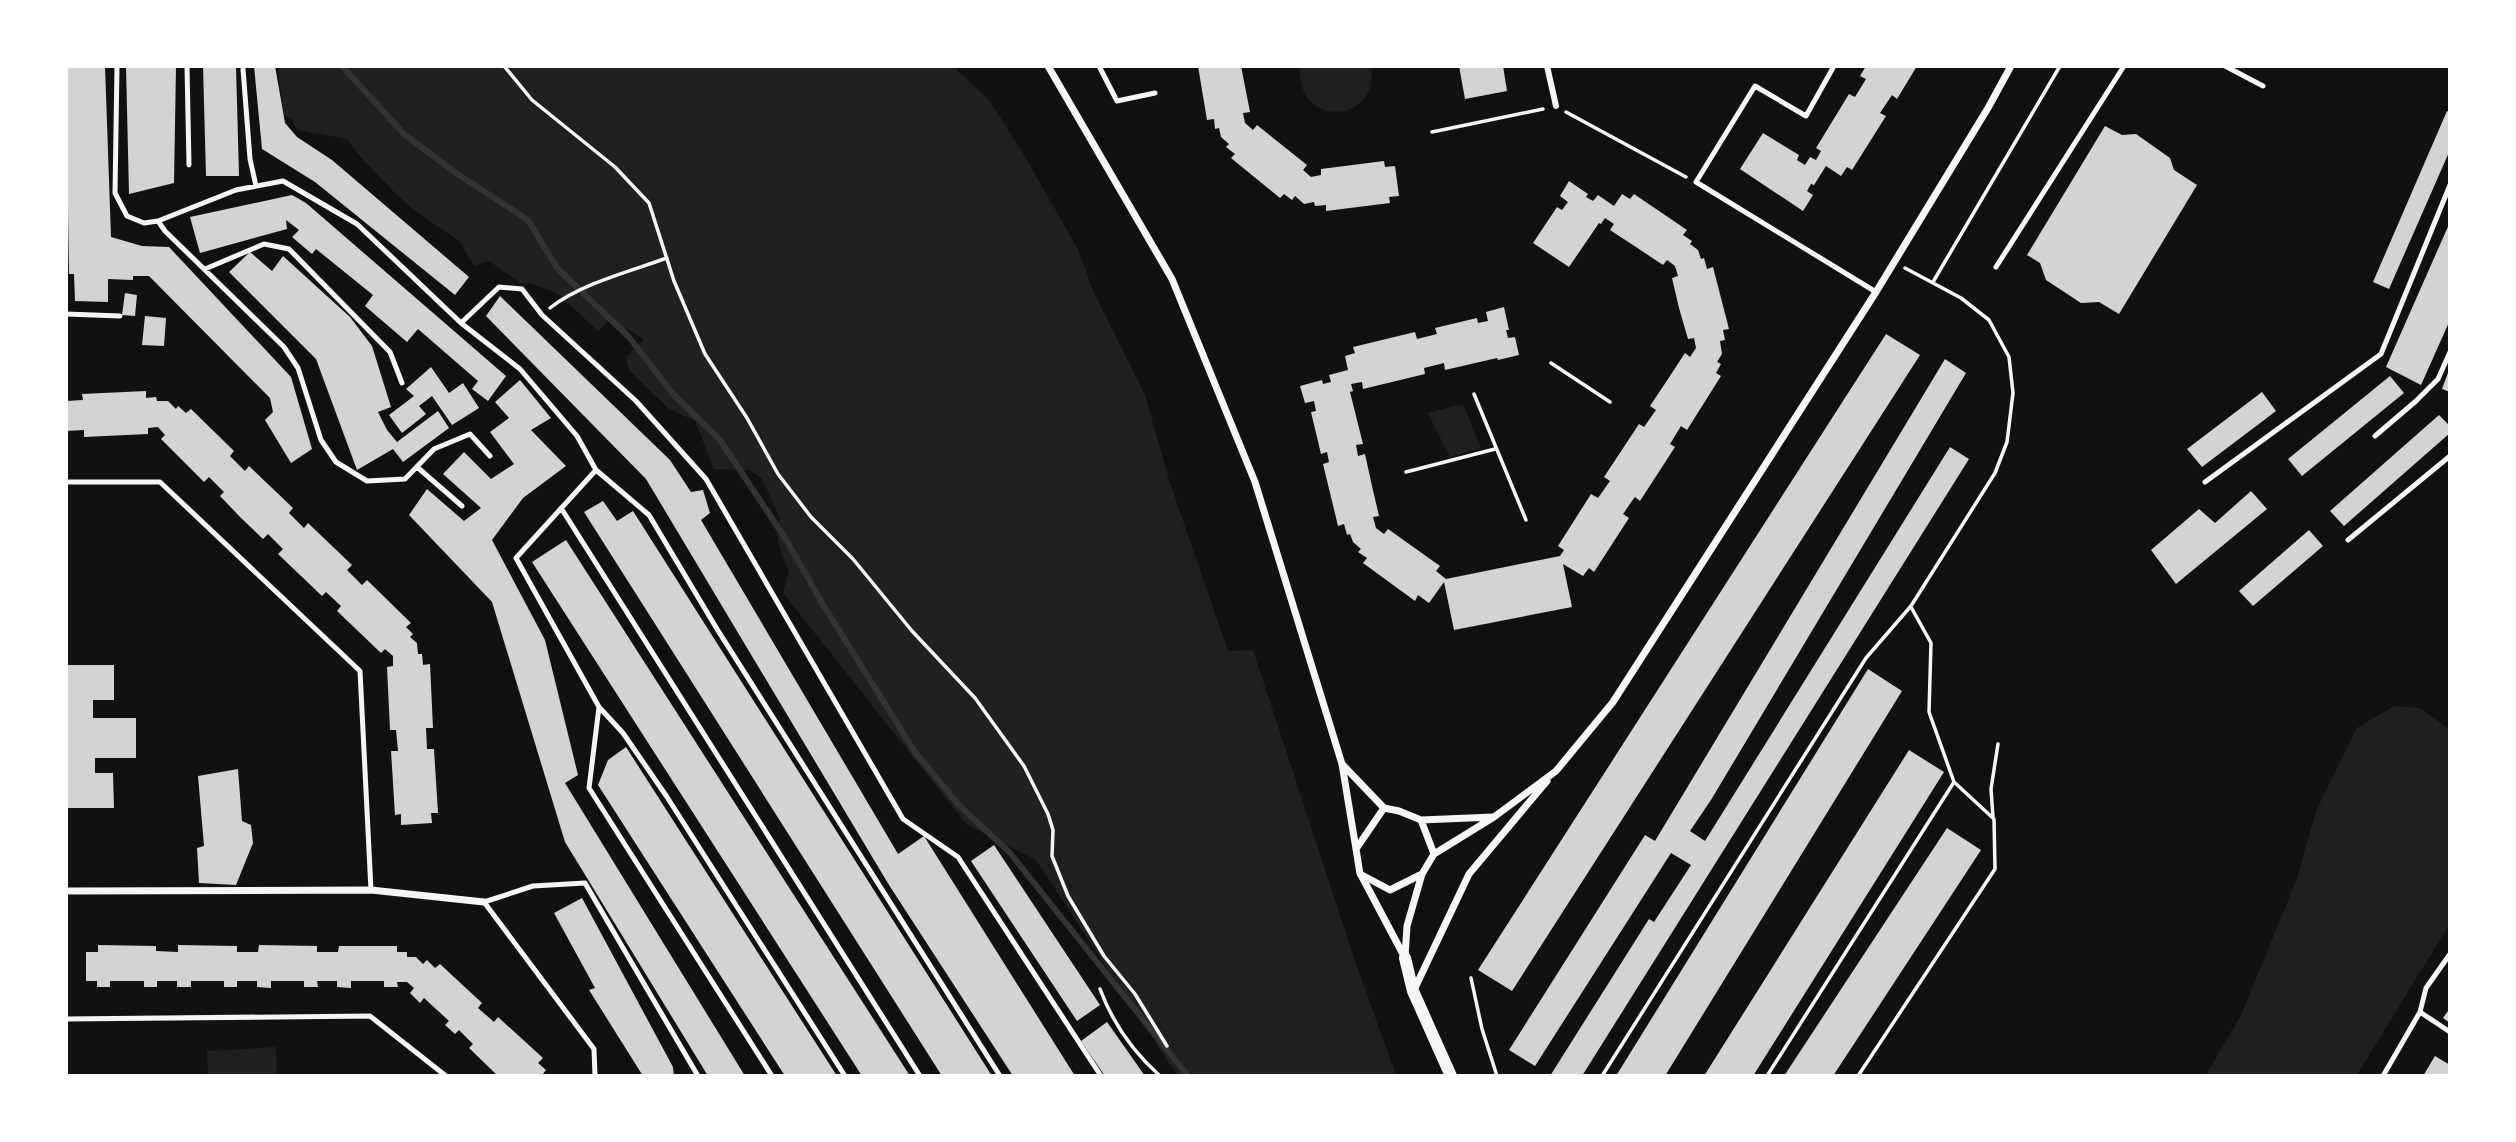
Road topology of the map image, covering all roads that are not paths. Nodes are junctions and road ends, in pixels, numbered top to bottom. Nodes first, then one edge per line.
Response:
1 (117, 66) edge
2 (187, 66) edge
3 (1048, 66) edge
4 (1099, 66) edge
5 (1547, 66) edge
6 (1833, 66) edge
7 (2011, 66) edge
8 (2124, 66) edge
9 (2225, 66) edge
10 (243, 69) dead end
11 (2263, 86) dead end
12 (1155, 93) dead end
13 (1556, 106) road end
14 (189, 165) dead end
15 (2449, 185) edge
16 (256, 186) junction
17 (158, 221) junction
18 (1996, 267) dead end
19 (205, 270) junction
20 (1876, 292) junction
21 (66, 314) edge
22 (120, 316) dead end
23 (461, 323) junction
24 (2449, 352) edge
25 (401, 383) dead end
26 (2375, 436) dead end
27 (490, 456) dead end
28 (2449, 456) edge
29 (417, 467) junction
30 (596, 470) junction
31 (66, 482) edge
32 (2205, 482) dead end
33 (462, 506) dead end
34 (561, 508) junction
35 (2348, 540) dead end
36 (599, 707) junction
37 (1342, 764) junction
38 (1556, 771) junction
39 (1384, 808) junction
40 (1494, 817) junction
41 (1421, 820) junction
42 (1356, 849) junction
43 (1434, 855) junction
44 (1360, 874) junction
45 (1422, 874) junction
46 (371, 890) junction
47 (66, 891) edge
48 (484, 902) junction
49 (2449, 954) edge
50 (1405, 958) junction
51 (1413, 991) junction
52 (2420, 1012) junction
53 (66, 1019) edge
54 (2449, 1032) edge
55 (446, 1076) edge
56 (595, 1076) edge
57 (698, 1076) edge
58 (772, 1076) edge
59 (845, 1076) edge
60 (920, 1076) edge
61 (1000, 1076) edge
62 (1101, 1076) edge
63 (1451, 1076) edge
64 (2383, 1076) edge

1 - 17 lane
2 - 14 lane
3 - 37 street
4 - 12 lane
5 - 13 street
6 - 20 lane
7 - 20 street
8 - 18 lane
9 - 11 lane
10 - 16 lane
15 - 32 lane
16 - 17 lane
16 - 23 lane
17 - 19 lane
19 - 25 lane
19 - 29 lane
20 - 38 street
21 - 22 lane
23 - 30 lane
23 - 62 lane
24 - 26 lane
27 - 29 lane
28 - 35 lane
29 - 33 lane
30 - 34 lane
30 - 61 lane
31 - 46 lane
34 - 36 lane
34 - 60 lane
36 - 58 lane
36 - 59 lane
37 - 39 street
37 - 42 street
38 - 40 street
38 - 51 street
39 - 41 street
39 - 42 street
40 - 41 street
40 - 43 street
41 - 43 street
42 - 44 street
43 - 45 street
44 - 45 street
44 - 50 street
45 - 50 street
46 - 47 street
46 - 48 street
48 - 56 lane
48 - 57 lane
49 - 52 lane
50 - 51 street
51 - 63 street
52 - 54 lane
52 - 64 lane
53 - 55 lane

